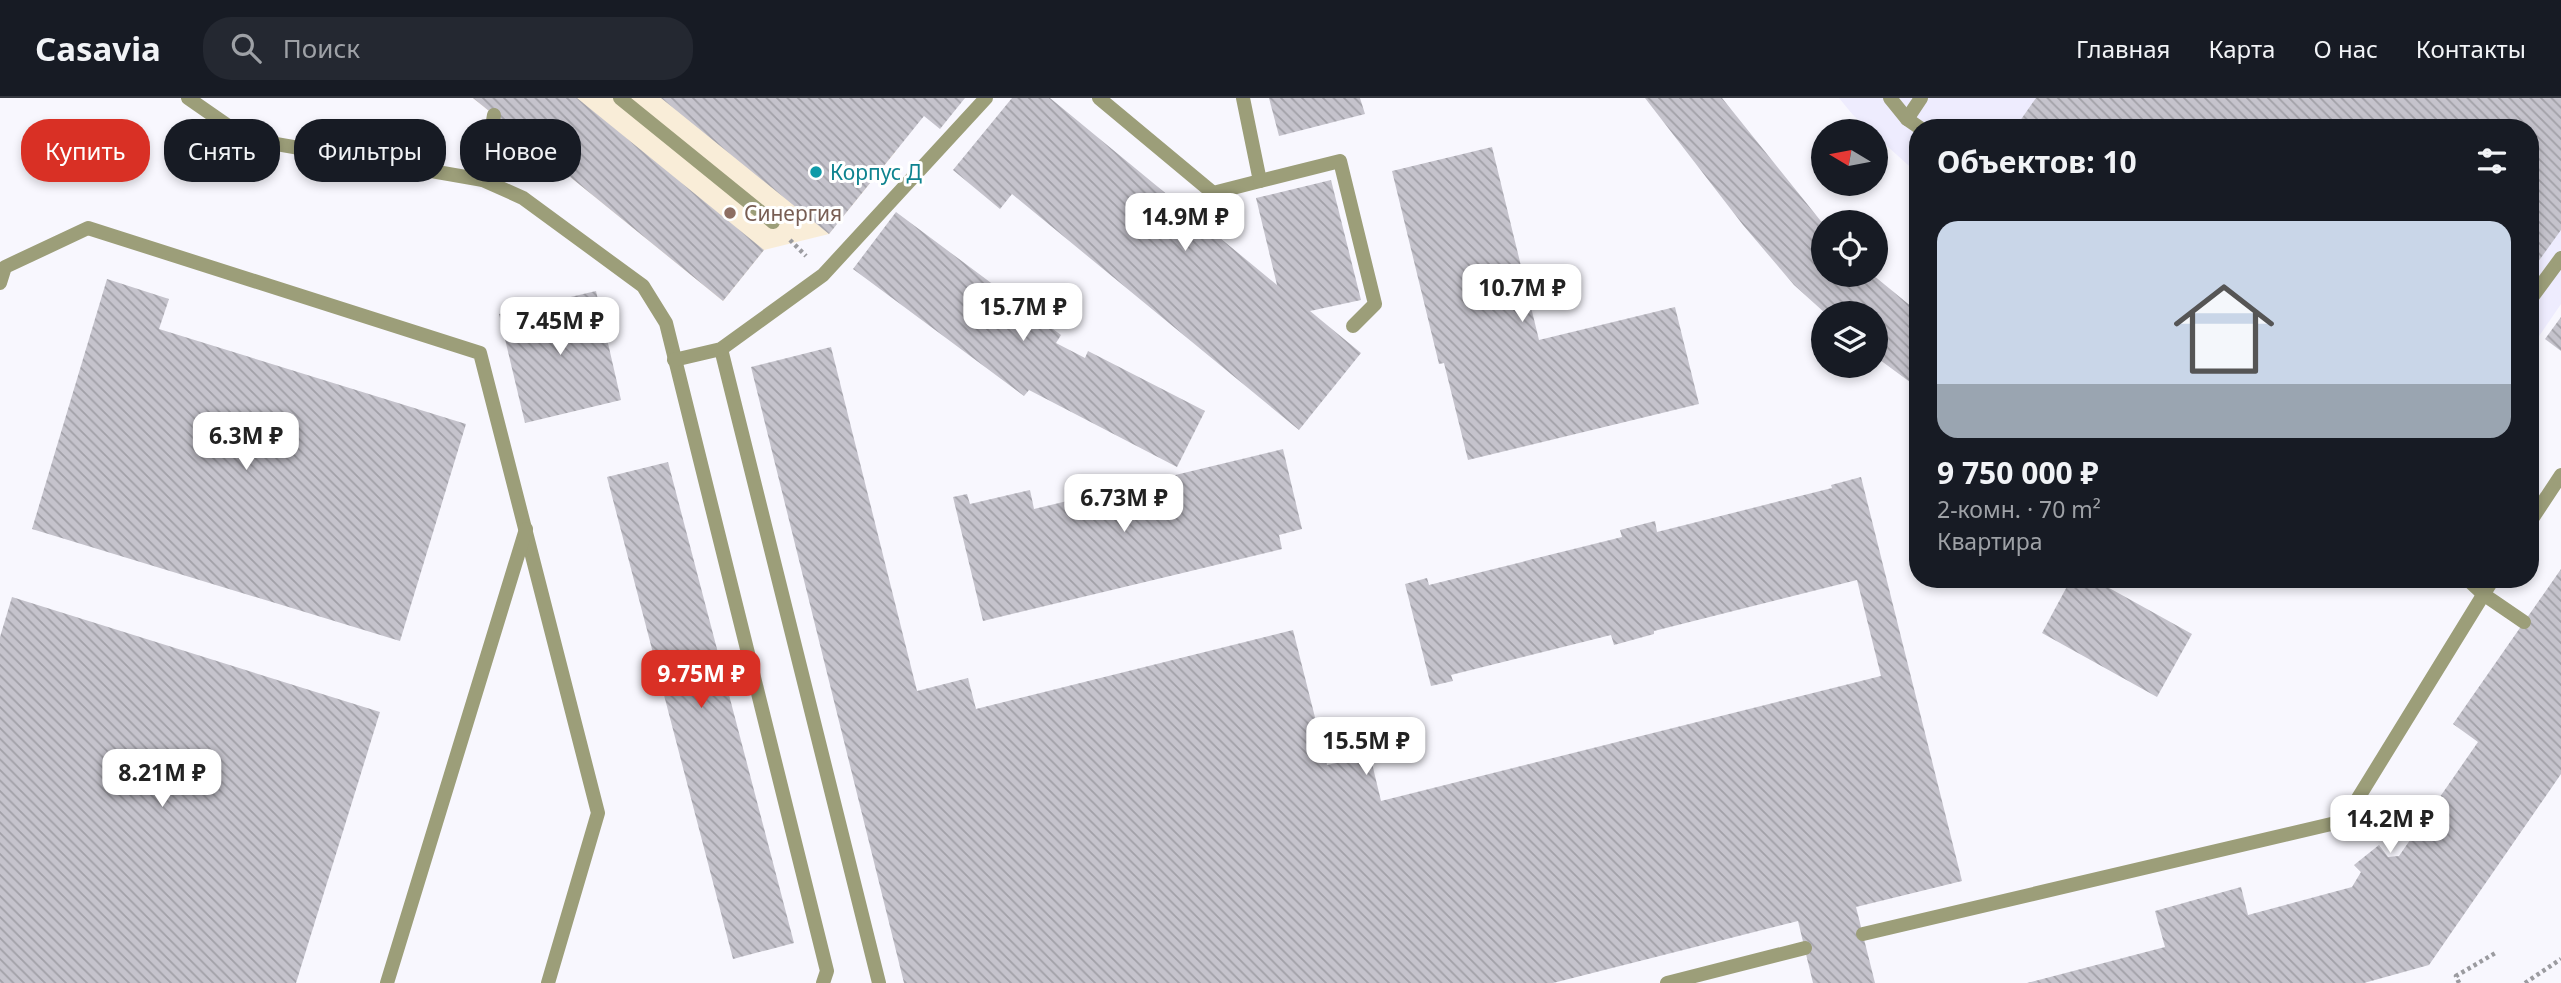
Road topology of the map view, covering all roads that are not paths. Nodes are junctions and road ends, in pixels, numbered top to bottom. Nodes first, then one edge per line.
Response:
1 (188, 98) edge
2 (620, 98) edge
3 (986, 98) edge
4 (1099, 98) edge
5 (1243, 98) edge
6 (1890, 98) edge
7 (1921, 98) edge
8 (494, 115) dead end
9 (493, 119) edge
10 (1907, 119) joint
11 (460, 176) edge
12 (1260, 181) junction
13 (488, 182) edge
14 (773, 222) road end
15 (2561, 258) edge
16 (0, 284) edge
17 (2539, 288) edge
18 (1353, 326) dead end
19 (721, 349) junction
20 (674, 360) junction
21 (2561, 475) edge
22 (2539, 508) edge
23 (526, 528) junction
24 (2477, 588) edge
25 (2487, 588) edge
26 (2483, 594) junction
27 (2524, 622) dead end
28 (1863, 934) dead end
29 (1805, 948) dead end
30 (387, 983) edge
31 (548, 983) edge
32 (823, 983) edge
33 (878, 983) edge
34 (1667, 983) edge

1 - 11 lane
2 - 14 lane
3 - 19 lane
4 - 12 lane
5 - 12 lane
6 - 10 lane
7 - 10 lane
8 - 9 lane
12 - 18 lane
13 - 20 lane
15 - 17 lane
16 - 23 lane
19 - 20 lane
19 - 33 lane
20 - 32 lane
21 - 22 lane
23 - 30 lane
23 - 31 lane
24 - 26 lane
25 - 26 lane
26 - 27 lane
26 - 28 lane
29 - 34 lane

